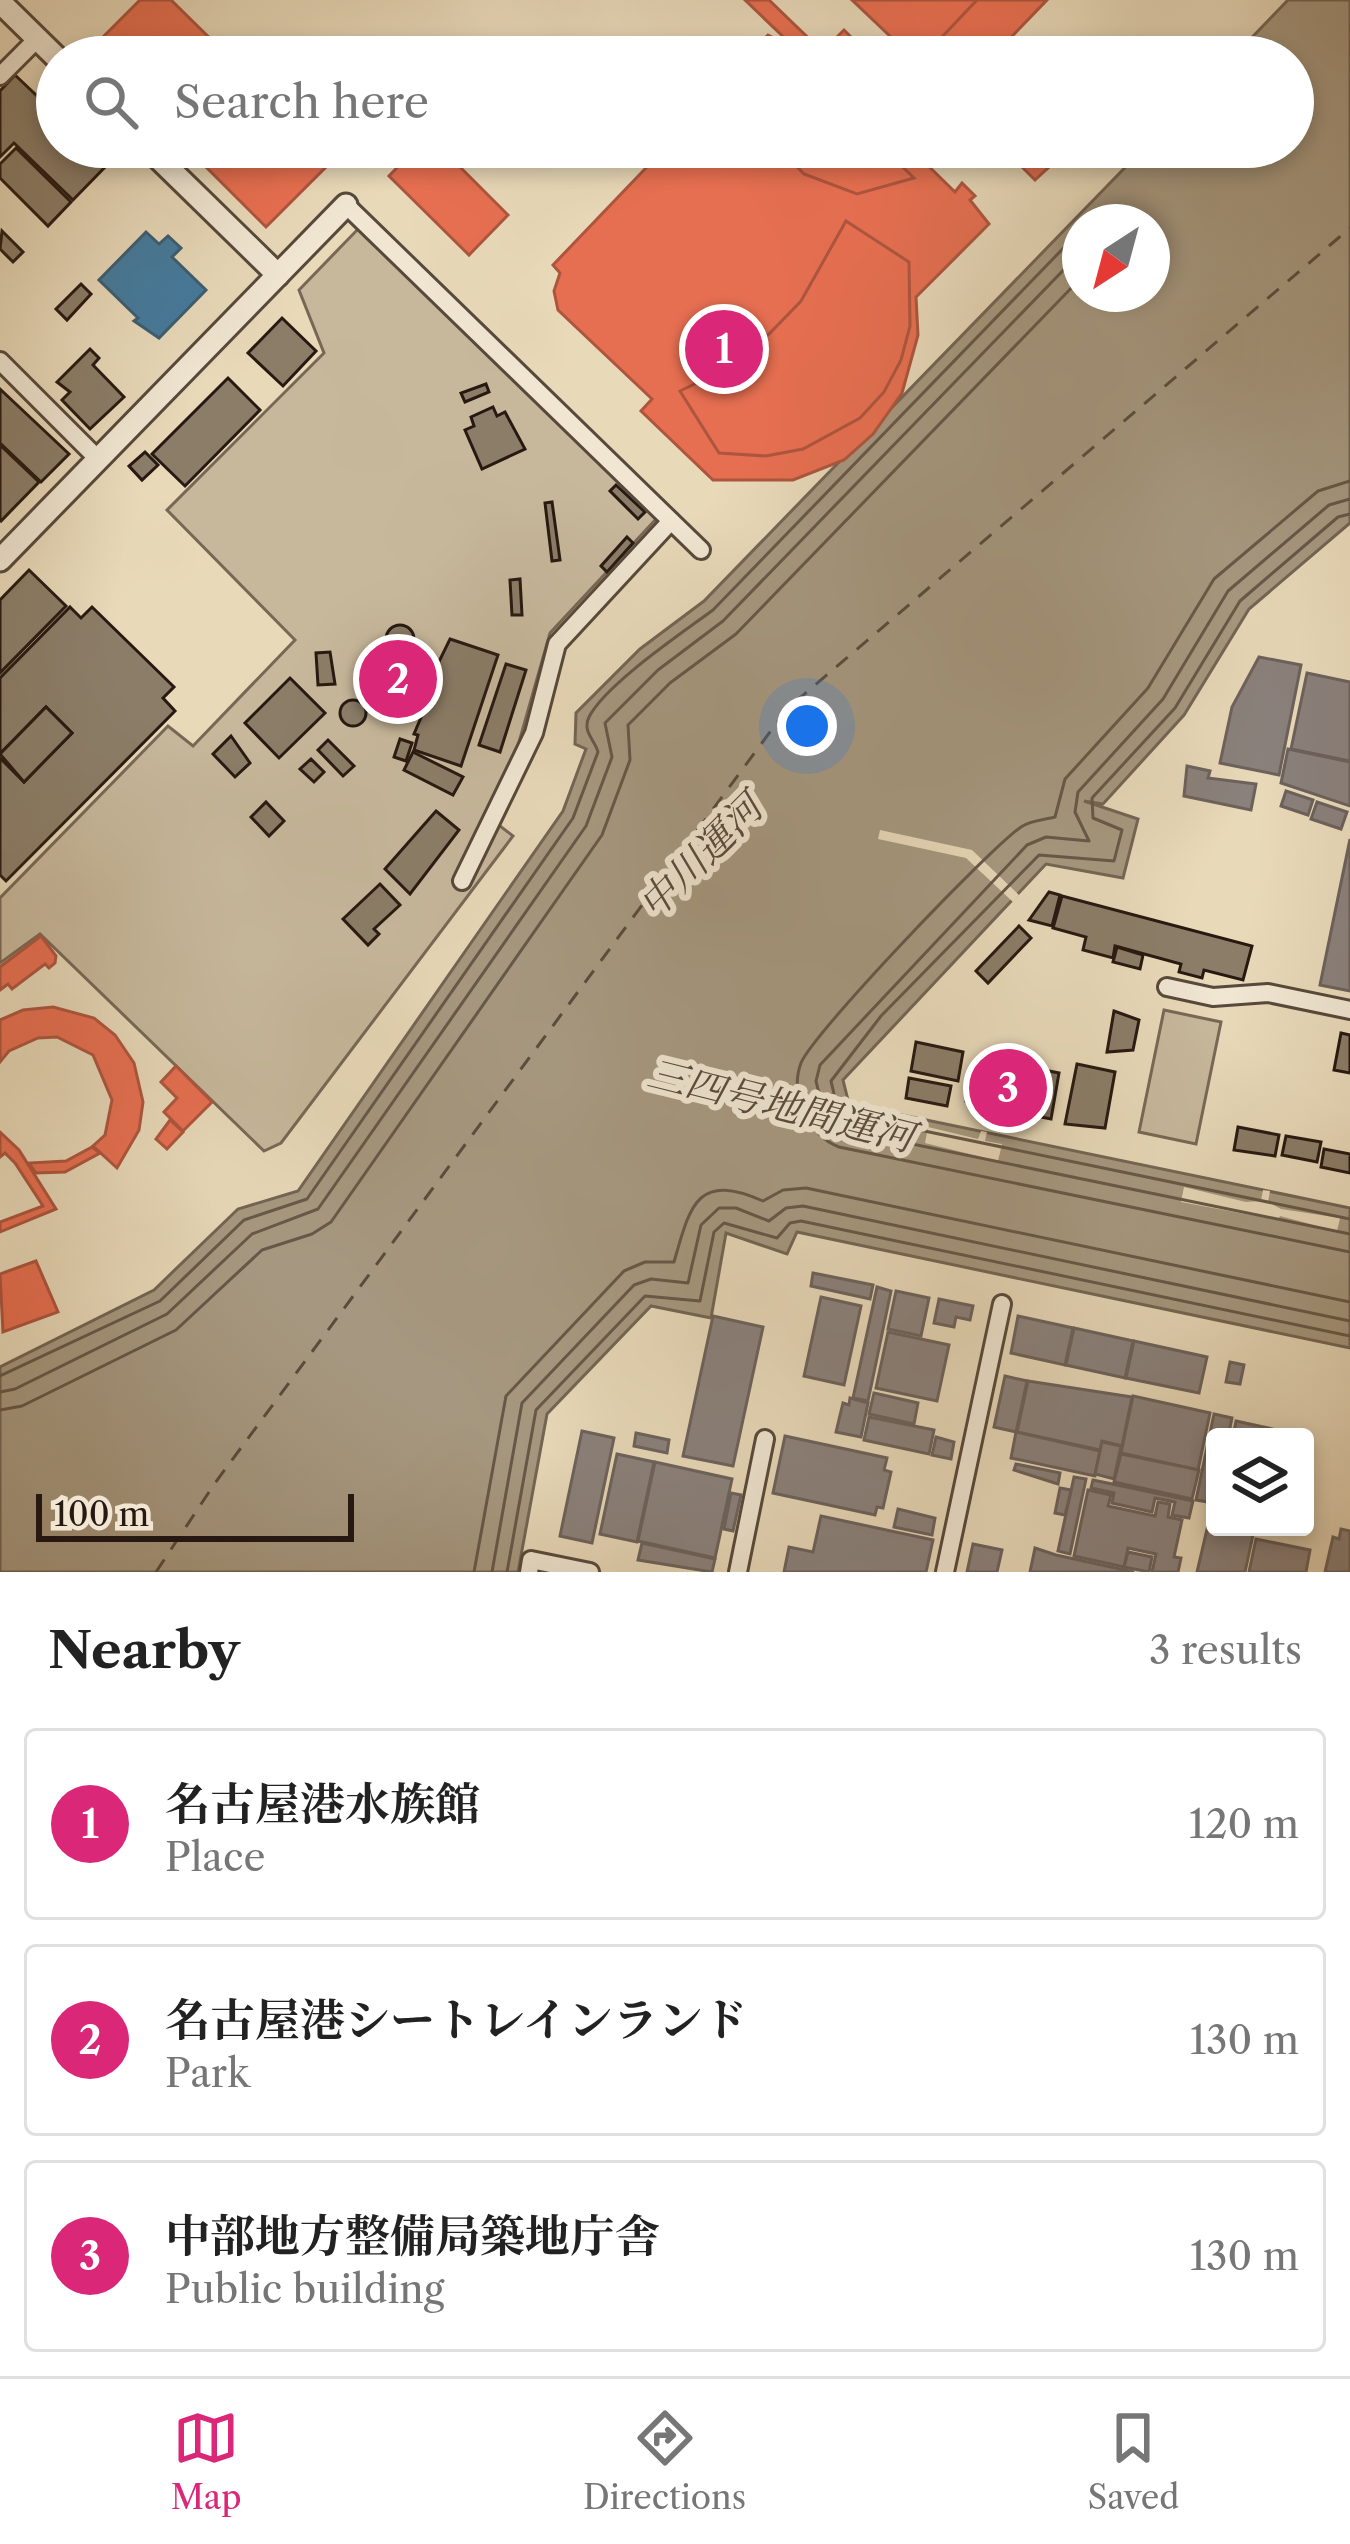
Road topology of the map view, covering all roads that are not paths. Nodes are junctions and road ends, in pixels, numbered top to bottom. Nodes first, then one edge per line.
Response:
1 (0, 2) edge
2 (36, 38) edge
3 (36, 40) edge
4 (0, 76) edge
5 (168, 168) edge
6 (346, 205) joint
7 (278, 275) junction
8 (0, 361) edge
9 (98, 459) junction
10 (670, 521) junction
11 (701, 550) dead end
12 (0, 560) edge
13 (463, 881) dead end
14 (1167, 987) dead end
15 (1350, 1010) edge
16 (1002, 1304) dead end
17 (765, 1439) dead end
18 (529, 1572) edge
19 (590, 1572) edge
20 (738, 1572) edge
21 (945, 1572) edge

1 - 2 street
3 - 4 street
5 - 7 street
6 - 7 street
6 - 10 street
7 - 9 street
8 - 9 street
9 - 12 street
10 - 11 street
10 - 13 street
14 - 15 street
16 - 21 street
17 - 20 street
18 - 19 street

